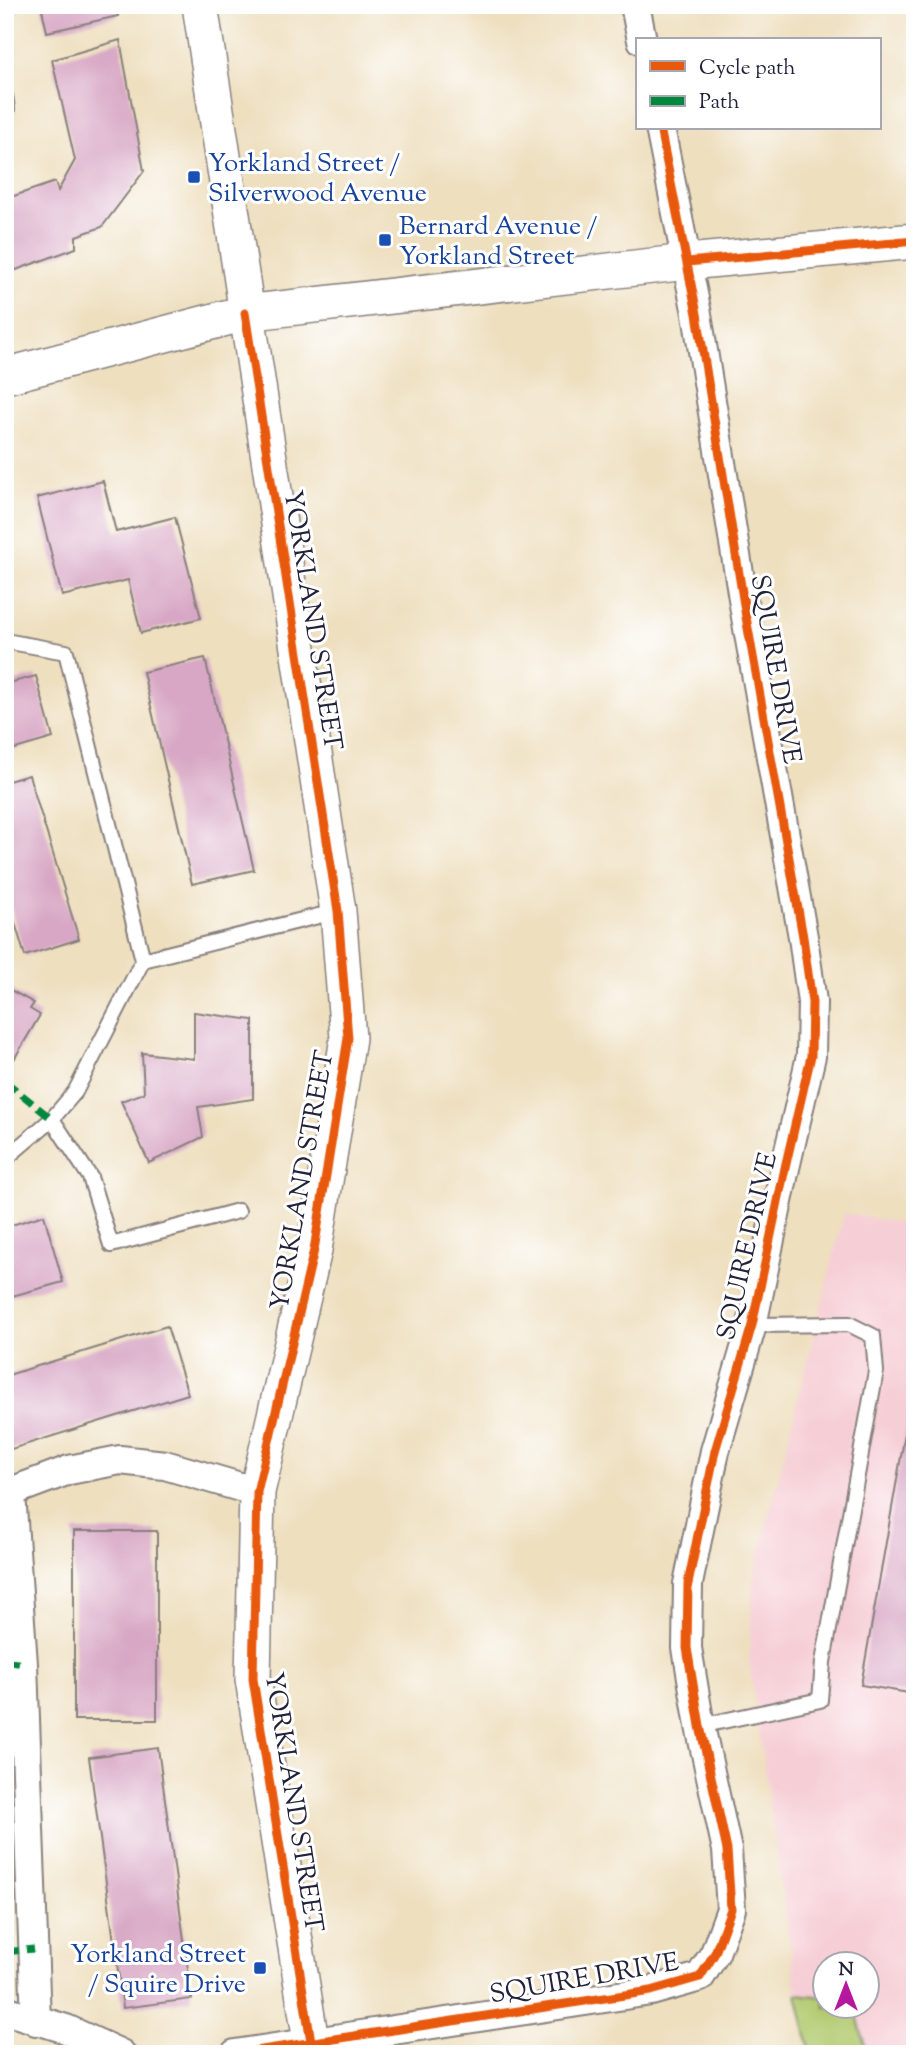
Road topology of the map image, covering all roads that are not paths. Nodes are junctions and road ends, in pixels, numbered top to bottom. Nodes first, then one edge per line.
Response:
1 (200, 5) edge
2 (635, 5) edge
3 (642, 38) edge
4 (5, 96) edge
5 (5, 120) edge
6 (660, 130) edge
7 (915, 240) edge
8 (687, 262) junction
9 (246, 313) junction
10 (5, 376) edge
11 (5, 641) edge
12 (338, 911) junction
13 (143, 960) junction
14 (52, 1119) junction
15 (5, 1159) edge
16 (238, 1211) dead end
17 (752, 1325) junction
18 (257, 1492) junction
19 (8, 1493) edge
20 (700, 1726) junction
21 (5, 2010) edge
22 (36, 2021) junction
23 (312, 2049) edge
24 (121, 2054) edge
25 (234, 2054) edge

1 - 9 street, YORKLAND STREET
2 - 3 street
4 - 5 lane
6 - 8 street, SQUIRE DRIVE
7 - 8 street
8 - 9 street
8 - 17 street, SQUIRE DRIVE
9 - 10 street
9 - 12 street, YORKLAND STREET
11 - 13 lane
12 - 13 lane
12 - 18 street, YORKLAND STREET
13 - 14 lane
14 - 15 lane
14 - 16 lane
17 - 20 street, SQUIRE DRIVE
17 - 20 lane
18 - 19 street
18 - 23 street, YORKLAND STREET
19 - 22 street
20 - 23 street, SQUIRE DRIVE
21 - 22 street
22 - 24 street
23 - 25 street

